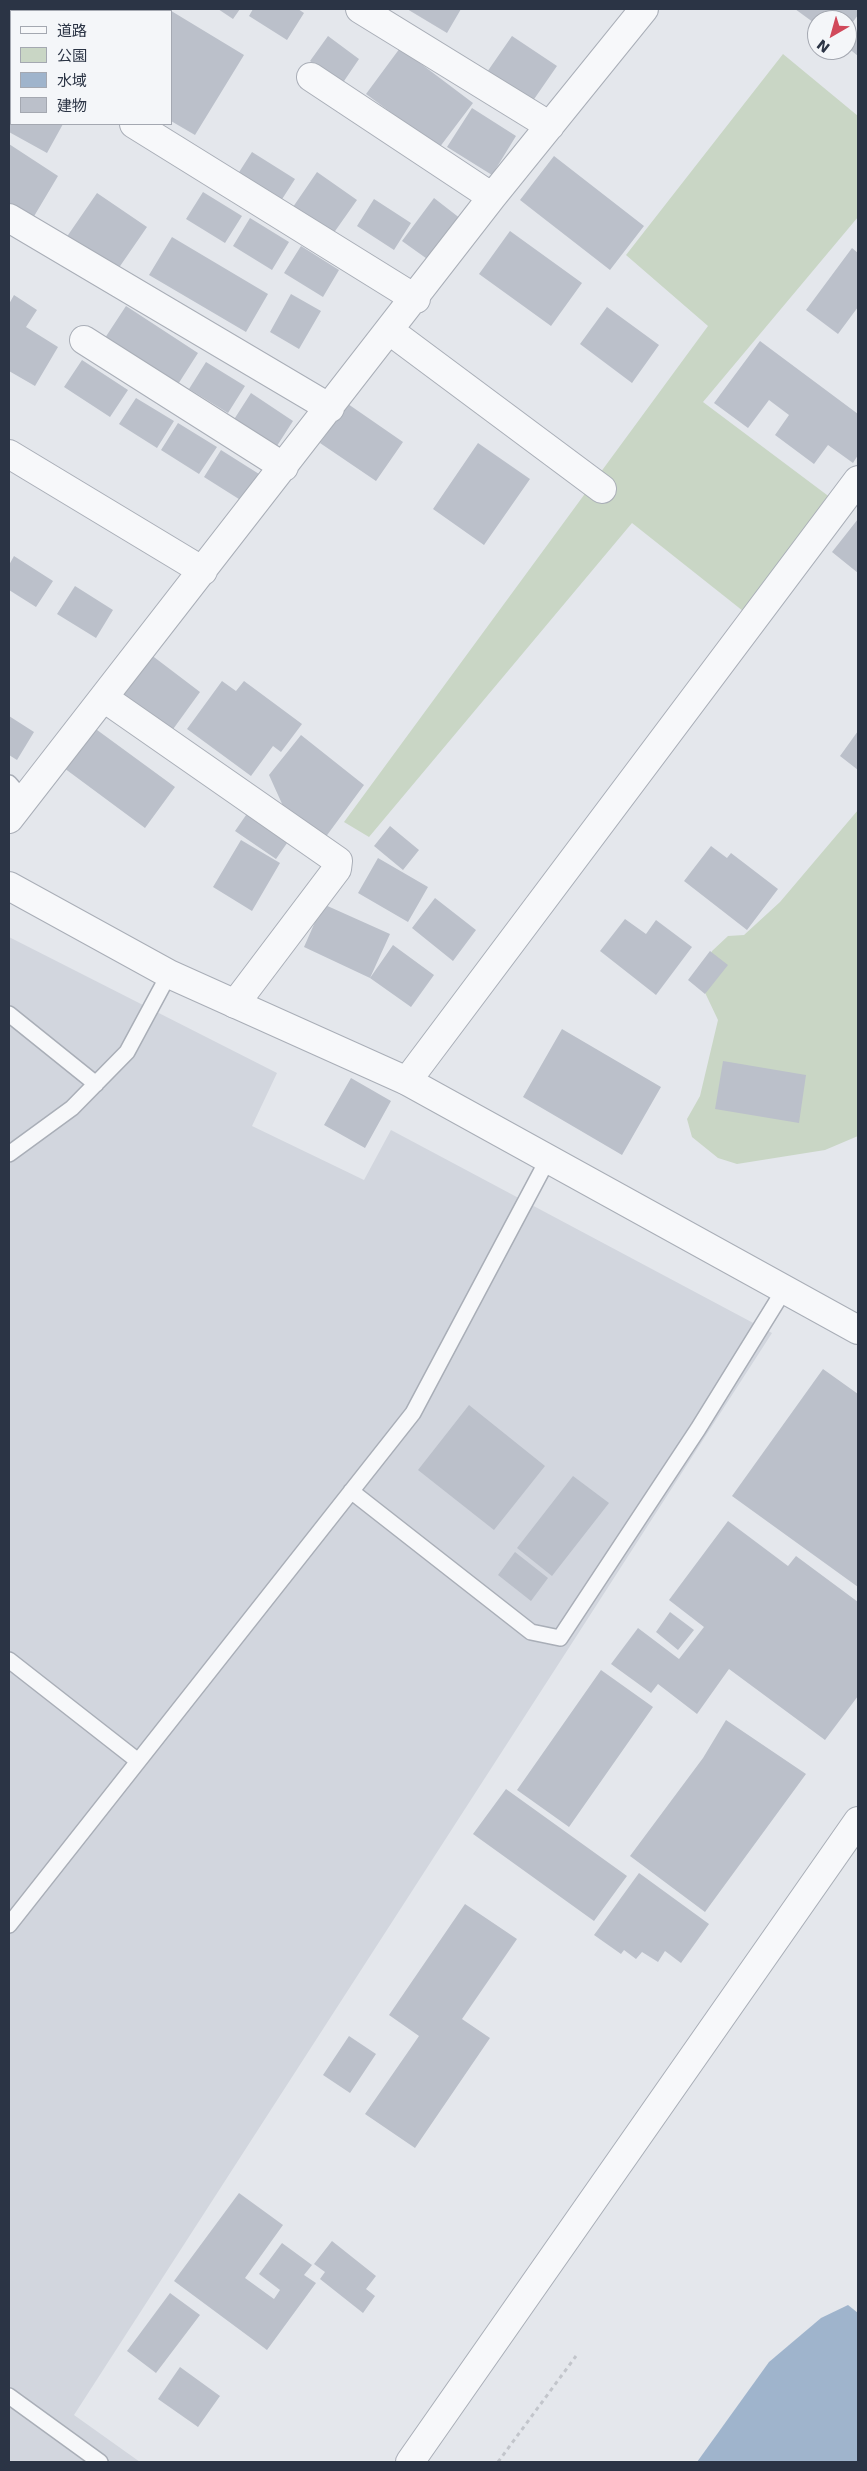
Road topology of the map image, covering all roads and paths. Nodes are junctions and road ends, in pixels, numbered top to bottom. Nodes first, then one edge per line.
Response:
1 (360, 9) edge
2 (644, 9) edge
3 (311, 77) dead end
4 (136, 125) edge
5 (550, 126) junction
6 (492, 198) junction
7 (9, 218) edge
8 (416, 298) junction
9 (390, 331) junction
10 (84, 340) dead end
11 (330, 408) junction
12 (9, 454) edge
13 (284, 467) junction
14 (858, 480) edge
15 (602, 489) dead end
16 (203, 570) junction
17 (104, 698) junction
18 (14, 801) edge
19 (9, 886) edge
20 (169, 974) junction
21 (235, 1004) junction
22 (9, 1014) edge
23 (406, 1081) junction
24 (96, 1084) junction
25 (9, 1154) edge
26 (548, 1159) junction
27 (784, 1290) junction
28 (858, 1330) edge
29 (351, 1491) junction
30 (9, 1660) edge
31 (138, 1761) junction
32 (858, 1822) edge
33 (9, 1925) edge
34 (576, 2356) dead end
35 (9, 2396) edge
36 (100, 2462) edge
37 (410, 2462) edge
38 (498, 2462) edge

1 - 5 street
2 - 5 street
3 - 6 street
4 - 8 street
5 - 6 street
6 - 8 street
7 - 11 street
8 - 9 street
9 - 11 street
9 - 15 street
10 - 13 street
11 - 13 street
12 - 16 street
13 - 16 street
14 - 23 street
16 - 17 street
17 - 18 street
17 - 21 street
19 - 20 street
20 - 21 street
20 - 24 lane
21 - 23 street
22 - 24 lane
23 - 26 street
24 - 25 lane
26 - 27 street
26 - 29 lane
27 - 28 street
27 - 29 lane
29 - 31 lane
30 - 31 lane
31 - 33 lane
32 - 37 street
34 - 38 path
35 - 36 lane

